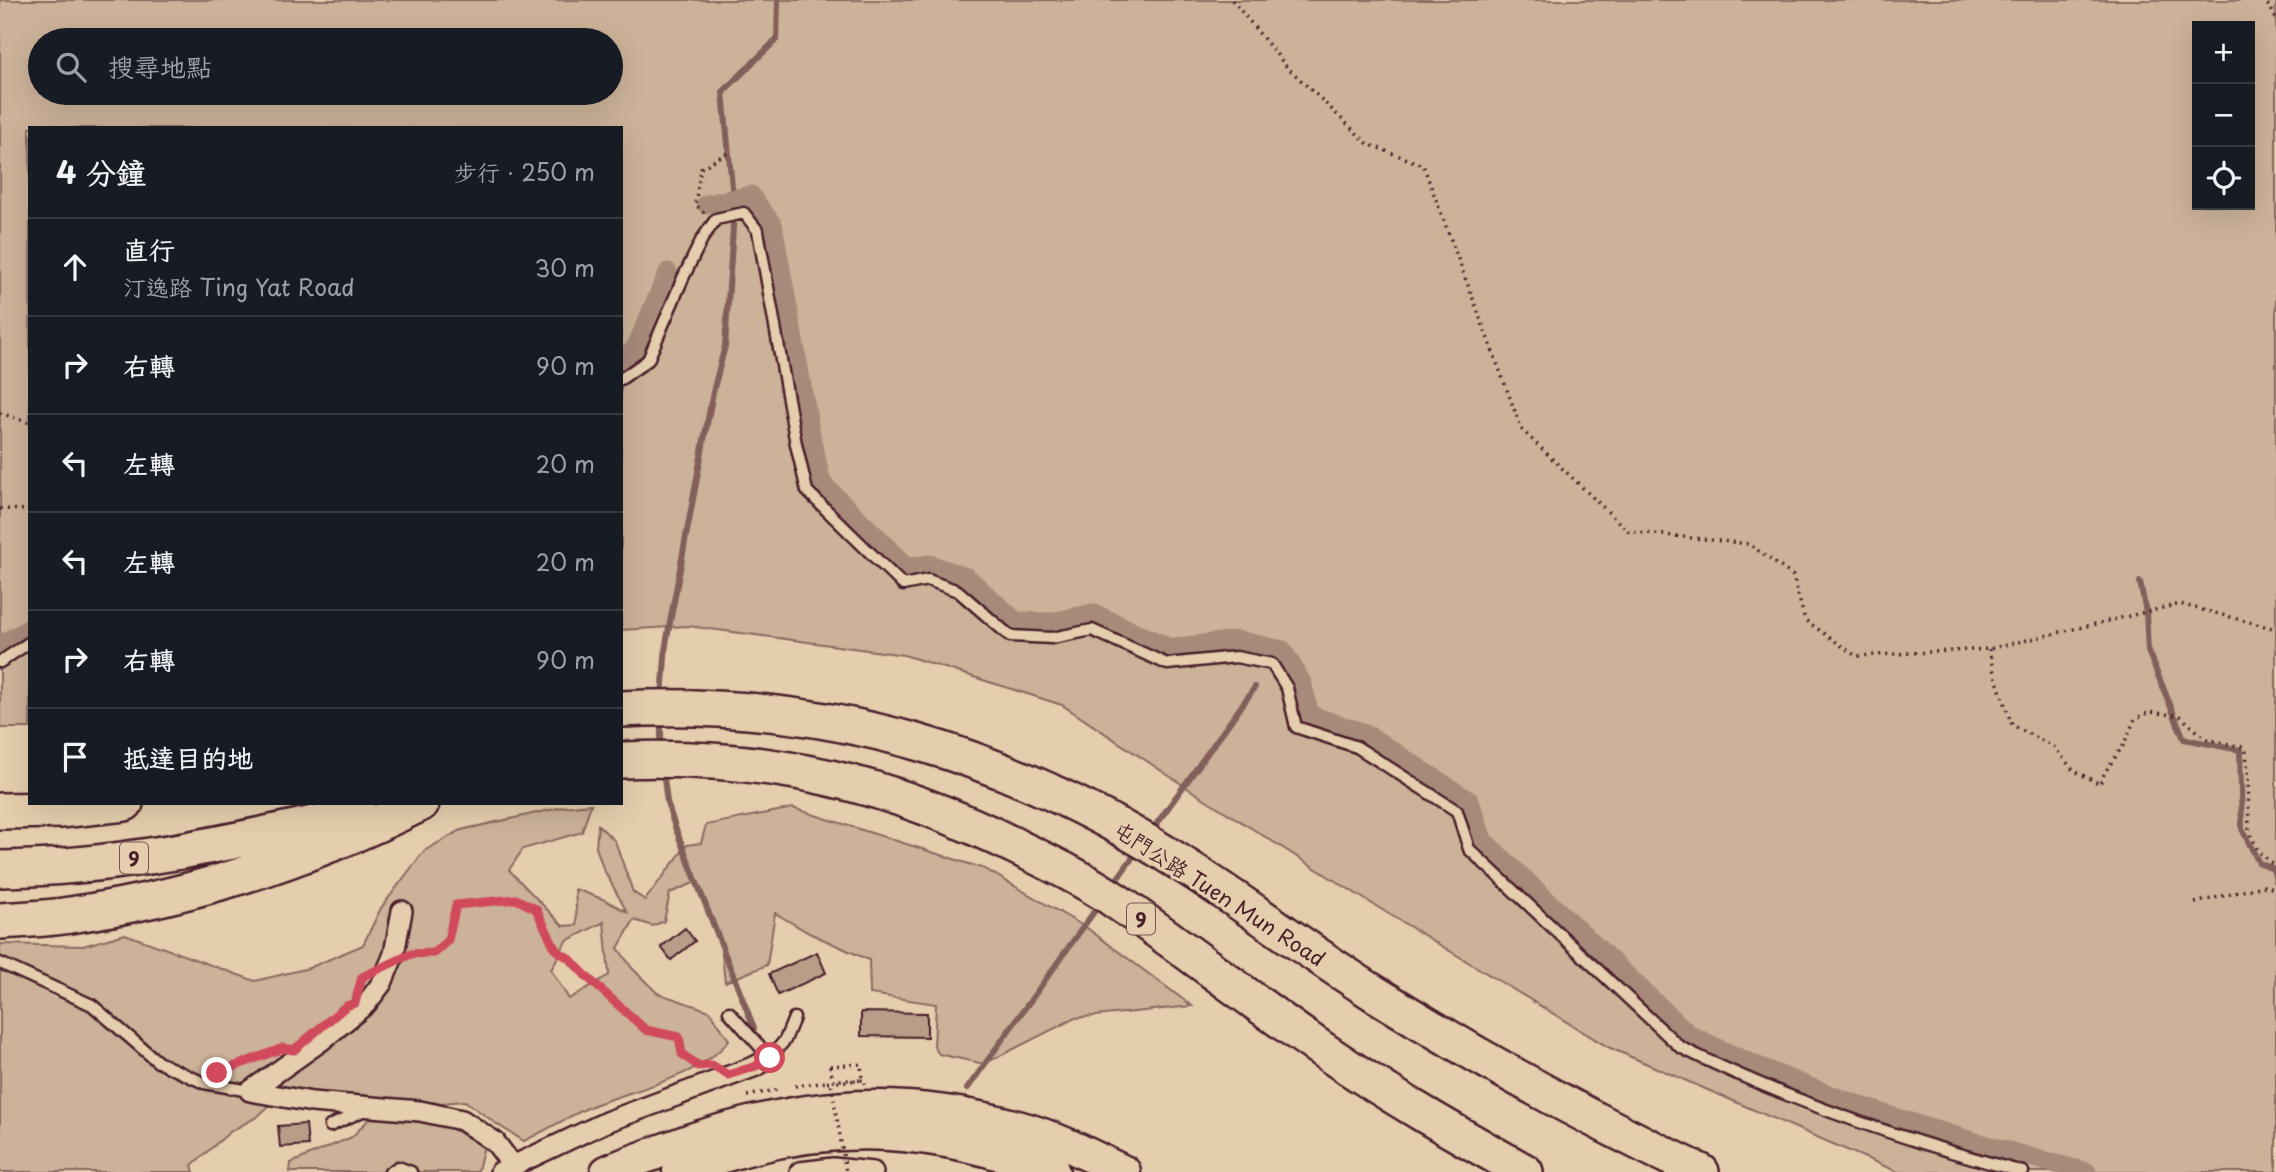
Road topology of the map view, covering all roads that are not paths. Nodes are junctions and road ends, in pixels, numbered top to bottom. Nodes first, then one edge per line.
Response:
1 (623, 378) edge
2 (28, 643) edge
3 (0, 662) edge
4 (623, 709) edge
5 (623, 760) edge
6 (106, 805) edge
7 (409, 805) edge
8 (417, 805) edge
9 (0, 811) edge
10 (328, 833) junction
11 (0, 869) edge
12 (402, 911) dead end
13 (0, 921) edge
14 (0, 963) edge
15 (729, 1012) dead end
16 (794, 1018) dead end
17 (770, 1058) junction
18 (250, 1091) junction
19 (372, 1107) junction
20 (330, 1126) dead end
21 (507, 1169) edge
22 (390, 1172) edge
23 (411, 1172) edge
24 (607, 1172) edge
25 (679, 1172) edge
26 (800, 1172) edge
27 (873, 1172) edge
28 (1053, 1172) edge
29 (1124, 1172) edge
30 (1525, 1172) edge
31 (1701, 1172) edge
32 (2023, 1172) edge

1 - 32 lane
2 - 3 lane
4 - 31 highway, 屯門公路 Tuen Mun Road
5 - 30 highway, 9
6 - 9 highway
7 - 10 highway, 9
8 - 10 highway
10 - 11 highway, 9
10 - 13 highway
12 - 18 street
14 - 18 lane
15 - 17 lane
16 - 17 lane
17 - 21 street
18 - 19 street
19 - 20 lane
19 - 21 street
22 - 23 lane
24 - 29 main road
25 - 28 main road
26 - 27 street

